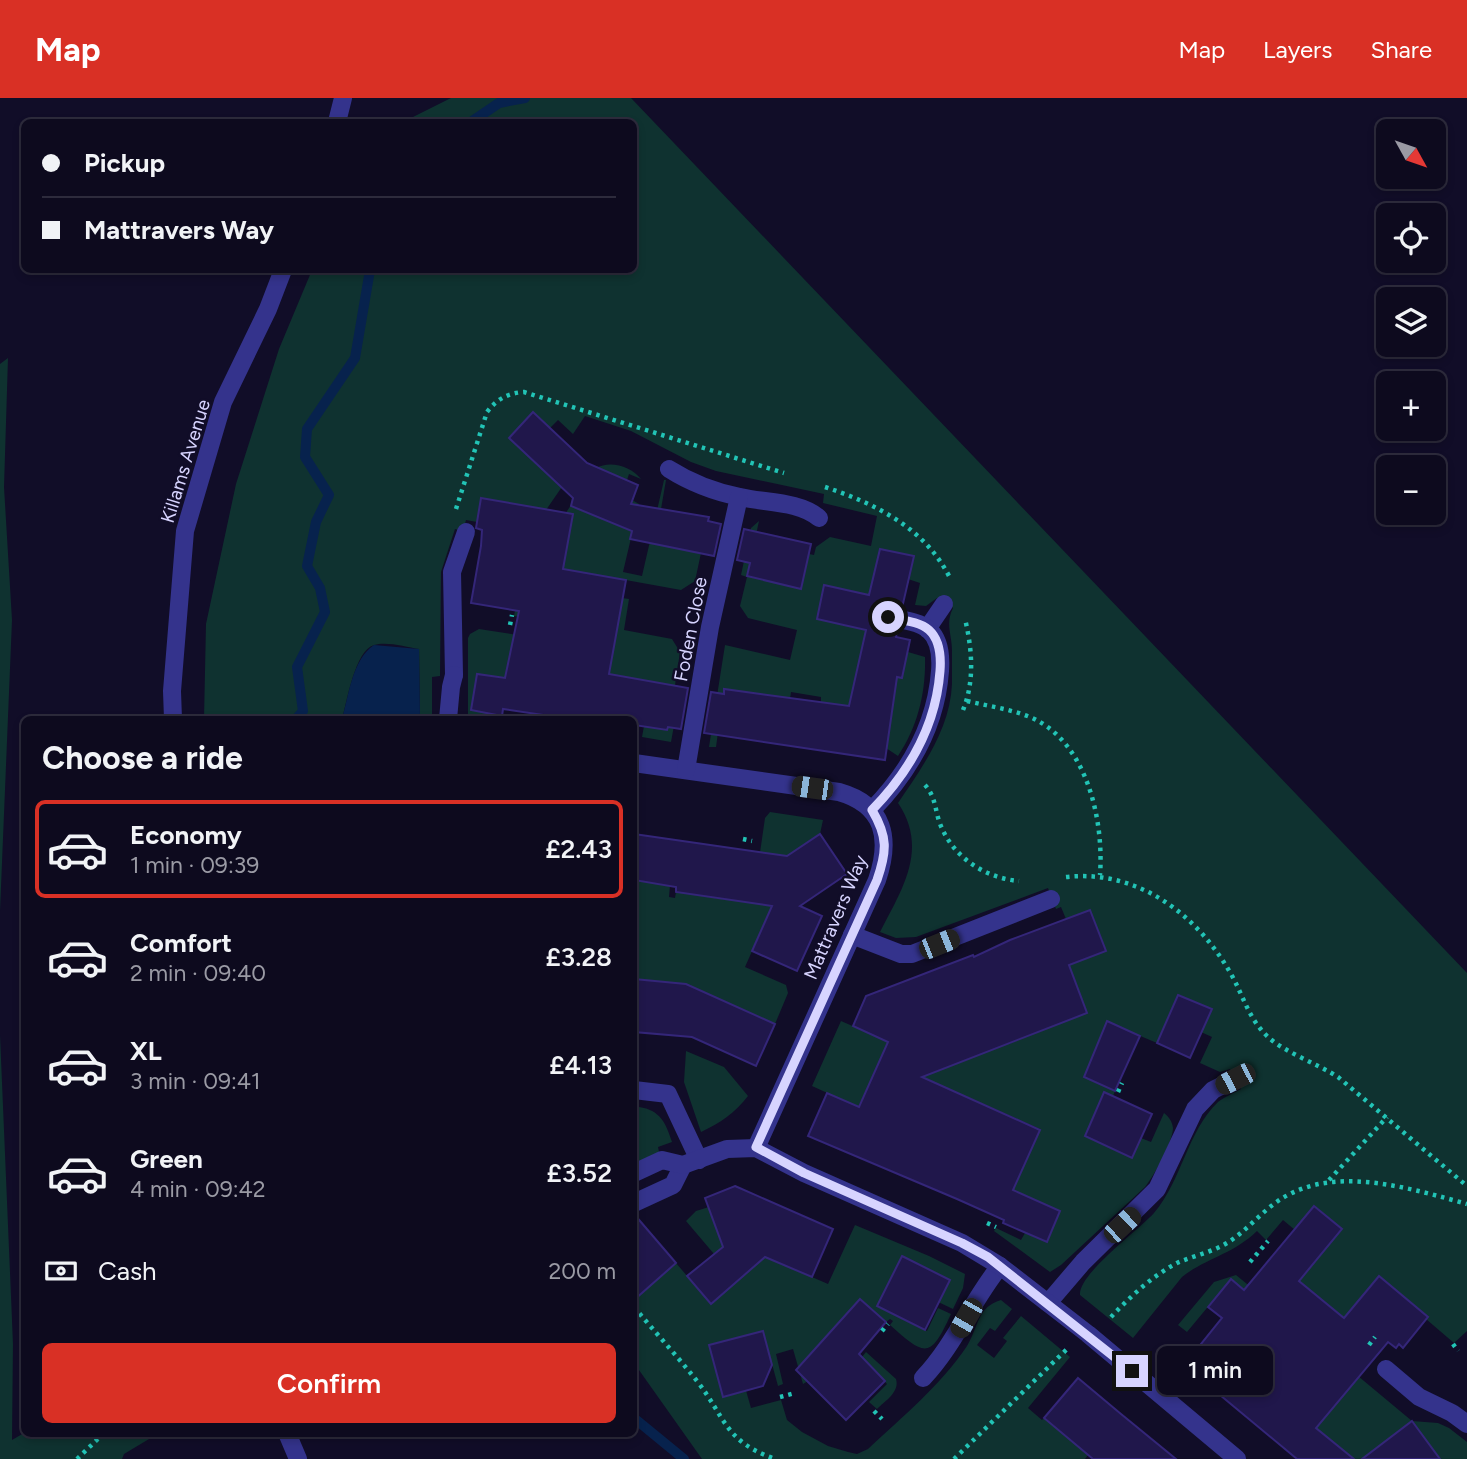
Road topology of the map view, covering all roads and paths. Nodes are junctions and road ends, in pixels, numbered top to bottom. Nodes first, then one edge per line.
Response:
1 (343, 98) edge
2 (338, 119) edge
3 (282, 273) edge
4 (669, 469) dead end
5 (739, 497) junction
6 (819, 518) dead end
7 (466, 532) dead end
8 (944, 604) dead end
9 (512, 615) dead end
10 (888, 617) dead end
11 (510, 625) dead end
12 (927, 629) junction
13 (967, 701) dead end
14 (173, 716) edge
15 (448, 716) edge
16 (637, 763) edge
17 (686, 770) junction
18 (924, 785) dead end
19 (872, 810) junction
20 (743, 839) dead end
21 (752, 841) dead end
22 (1100, 875) junction
23 (1058, 878) dead end
24 (1027, 880) dead end
25 (1051, 899) dead end
26 (852, 934) junction
27 (1235, 1079) dead end
28 (1122, 1083) dead end
29 (637, 1090) edge
30 (1118, 1092) dead end
31 (1387, 1117) junction
32 (756, 1147) junction
33 (691, 1163) junction
34 (637, 1172) edge
35 (1329, 1180) junction
36 (1467, 1186) edge
37 (637, 1202) edge
38 (1467, 1204) edge
39 (988, 1223) dead end
40 (996, 1227) dead end
41 (1268, 1241) dead end
42 (1250, 1262) dead end
43 (1000, 1266) junction
44 (1048, 1303) junction
45 (637, 1311) edge
46 (1110, 1318) dead end
47 (888, 1324) dead end
48 (882, 1331) dead end
49 (1375, 1337) dead end
50 (1453, 1344) dead end
51 (1369, 1345) dead end
52 (1458, 1351) dead end
53 (1064, 1352) dead end
54 (1386, 1369) dead end
55 (922, 1378) dead end
56 (795, 1393) dead end
57 (780, 1397) dead end
58 (874, 1411) dead end
59 (882, 1419) dead end
60 (1467, 1424) edge
61 (100, 1437) edge
62 (289, 1437) edge
63 (77, 1459) edge
64 (298, 1459) edge
65 (775, 1459) edge
66 (954, 1459) edge
67 (1237, 1459) edge

1 - 2 street
3 - 14 street, Killams Avenue
4 - 5 street
5 - 6 street
5 - 17 street, Foden Close
7 - 15 street
8 - 12 street
9 - 11 path
10 - 12 street
12 - 19 street
13 - 22 path
16 - 17 street
17 - 19 street
18 - 24 path
19 - 26 street, Mattravers Way
20 - 21 path
22 - 23 path
22 - 31 path
25 - 26 street
26 - 32 street, Mattravers Way
27 - 44 street
28 - 30 path
29 - 33 street
31 - 35 path
31 - 36 path
32 - 33 street
32 - 43 street
33 - 34 street
33 - 37 street
35 - 38 path
35 - 46 path
39 - 40 path
41 - 42 path
43 - 44 street
43 - 55 street
44 - 67 street
45 - 65 path
47 - 48 path
49 - 51 path
50 - 52 path
53 - 66 path
54 - 60 street
56 - 57 path
58 - 59 path
61 - 63 path
62 - 64 street

